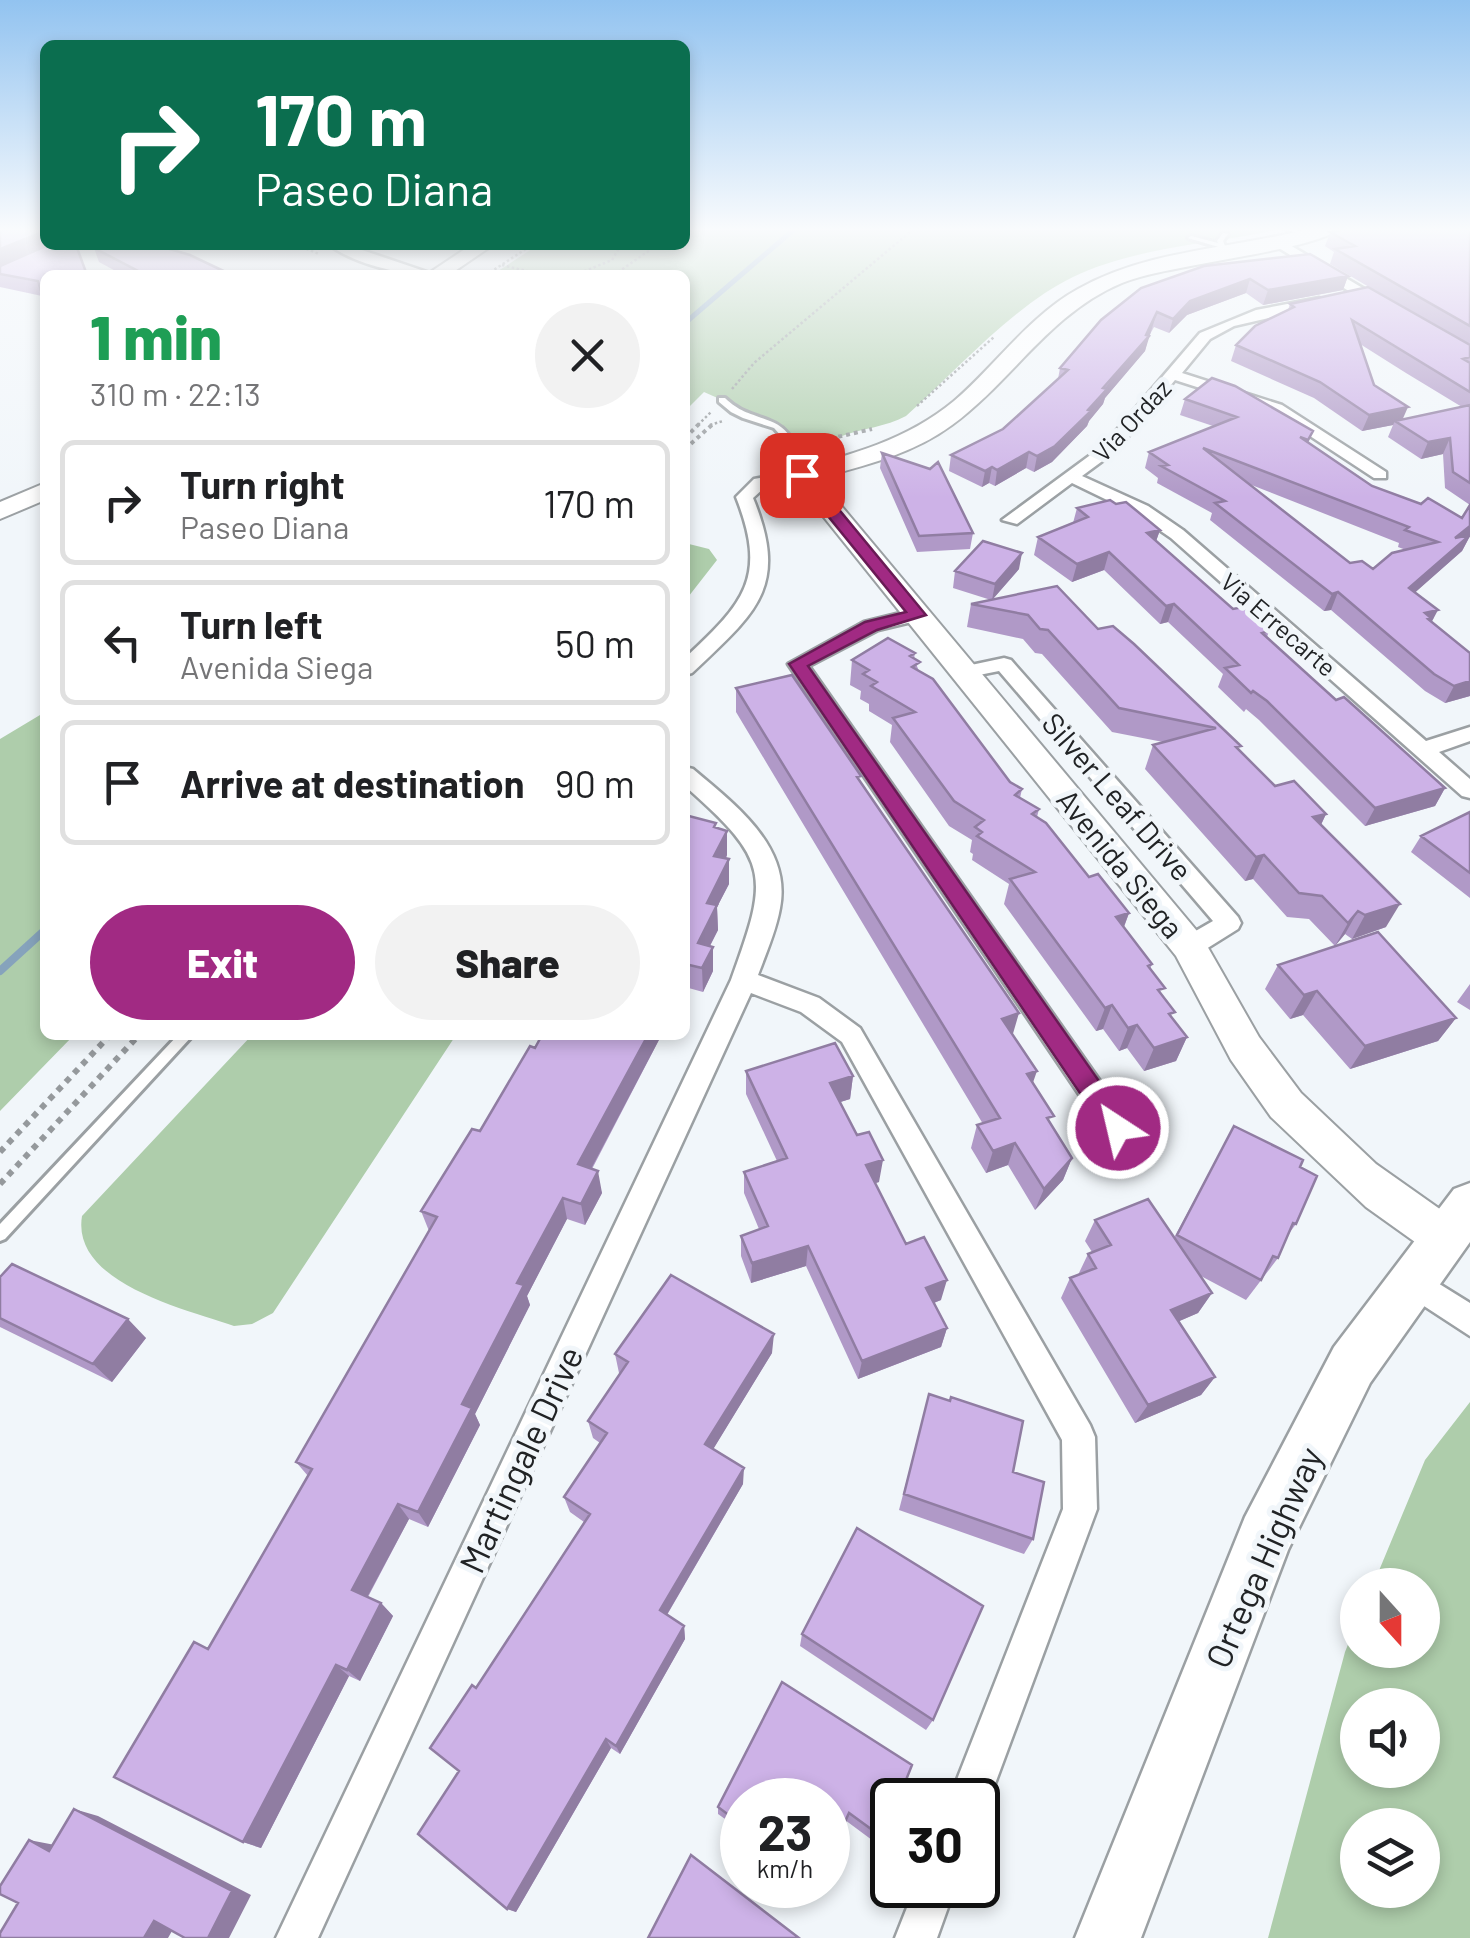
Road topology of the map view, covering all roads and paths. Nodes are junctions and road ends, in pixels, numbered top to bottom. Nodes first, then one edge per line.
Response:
1 (808, 317) edge
2 (1051, 317) edge
3 (1244, 317) edge
4 (1173, 375) junction
5 (722, 400) junction
6 (690, 433) edge
7 (802, 475) junction
8 (40, 476) edge
9 (1380, 476) dead end
10 (1074, 478) junction
11 (0, 493) edge
12 (40, 493) edge
13 (0, 510) edge
14 (1011, 520) dead end
15 (917, 615) junction
16 (690, 665) edge
17 (964, 672) junction
18 (1470, 734) edge
19 (1422, 750) junction
20 (690, 778) edge
21 (1470, 791) edge
22 (1189, 947) junction
23 (744, 980) junction
24 (105, 1040) edge
25 (134, 1040) edge
26 (181, 1040) edge
27 (1118, 1128) dead end
28 (0, 1152) edge
29 (0, 1184) edge
30 (0, 1234) edge
31 (1442, 1241) edge
32 (1470, 1321) edge
33 (977, 1778) edge
34 (927, 1908) edge
35 (297, 1938) edge
36 (916, 1938) edge
37 (1108, 1938) edge

1 - 5 path
2 - 7 street
3 - 4 street, Via Ordaz
4 - 9 street
4 - 10 street, Via Ordaz
5 - 6 path
5 - 7 lane
7 - 15 street, Avenida Siega
7 - 16 street
8 - 11 street
10 - 14 street, Via Ordaz
10 - 19 street, Via Errecarte
12 - 13 street
15 - 17 street, Avenida Siega
15 - 27 street
17 - 22 street, Avenida Siega
17 - 22 street, Silver Leaf Drive
18 - 19 street
19 - 21 street, Via Errecarte
20 - 23 street, Martingale Drive
22 - 31 street, Avenida Siega
23 - 33 street
23 - 35 street, Martingale Drive
24 - 28 path
25 - 29 path
26 - 30 lane
31 - 32 street
31 - 37 main road, Ortega Highway
34 - 36 street

